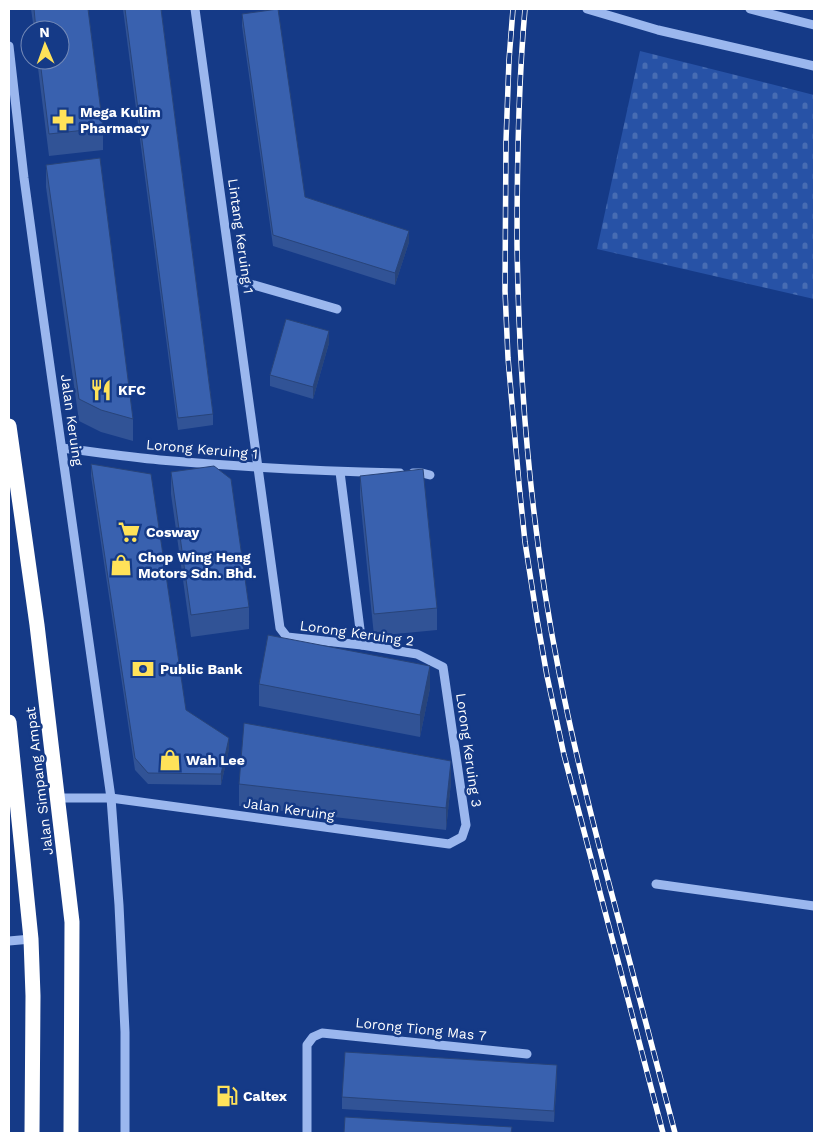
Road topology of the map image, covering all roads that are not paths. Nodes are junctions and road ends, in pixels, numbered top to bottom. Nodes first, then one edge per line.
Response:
1 (196, 9) edge
2 (586, 9) edge
3 (750, 9) edge
4 (814, 25) edge
5 (9, 46) edge
6 (814, 66) edge
7 (232, 279) junction
8 (337, 309) dead end
9 (9, 426) edge
10 (62, 448) junction
11 (258, 468) junction
12 (340, 472) junction
13 (430, 475) dead end
14 (362, 645) junction
15 (443, 667) joint
16 (9, 722) edge
17 (58, 798) junction
18 (111, 798) junction
19 (462, 838) joint
20 (656, 884) dead end
21 (814, 906) edge
22 (31, 939) junction
23 (9, 941) edge
24 (527, 1054) dead end
25 (32, 1133) edge
26 (72, 1133) edge
27 (125, 1133) edge
28 (307, 1133) edge

1 - 7 street, Lintang Keruing 1
2 - 6 street
3 - 4 street
5 - 10 street, Jalan Keruing
7 - 8 street
7 - 11 street, Lintang Keruing 1
9 - 17 highway, Jalan Simpang Ampat
10 - 11 street, Lorong Keruing 1
10 - 18 street, Jalan Keruing
11 - 12 street, Lorong Keruing 1
11 - 14 street, Lorong Keruing 2
12 - 13 street, Lorong Keruing 1
12 - 14 street
14 - 15 street, Lorong Keruing 2
15 - 19 street, Lorong Keruing 3
16 - 22 highway, Jalan Simpang Ampat
17 - 18 street, Jalan Keruing
17 - 26 highway, Jalan Simpang Ampat
18 - 19 street, Jalan Keruing
18 - 27 street, Jalan Keruing
20 - 21 street
22 - 23 street
22 - 25 highway, Jalan Simpang Ampat
24 - 28 street, Lorong Tiong Mas 7

